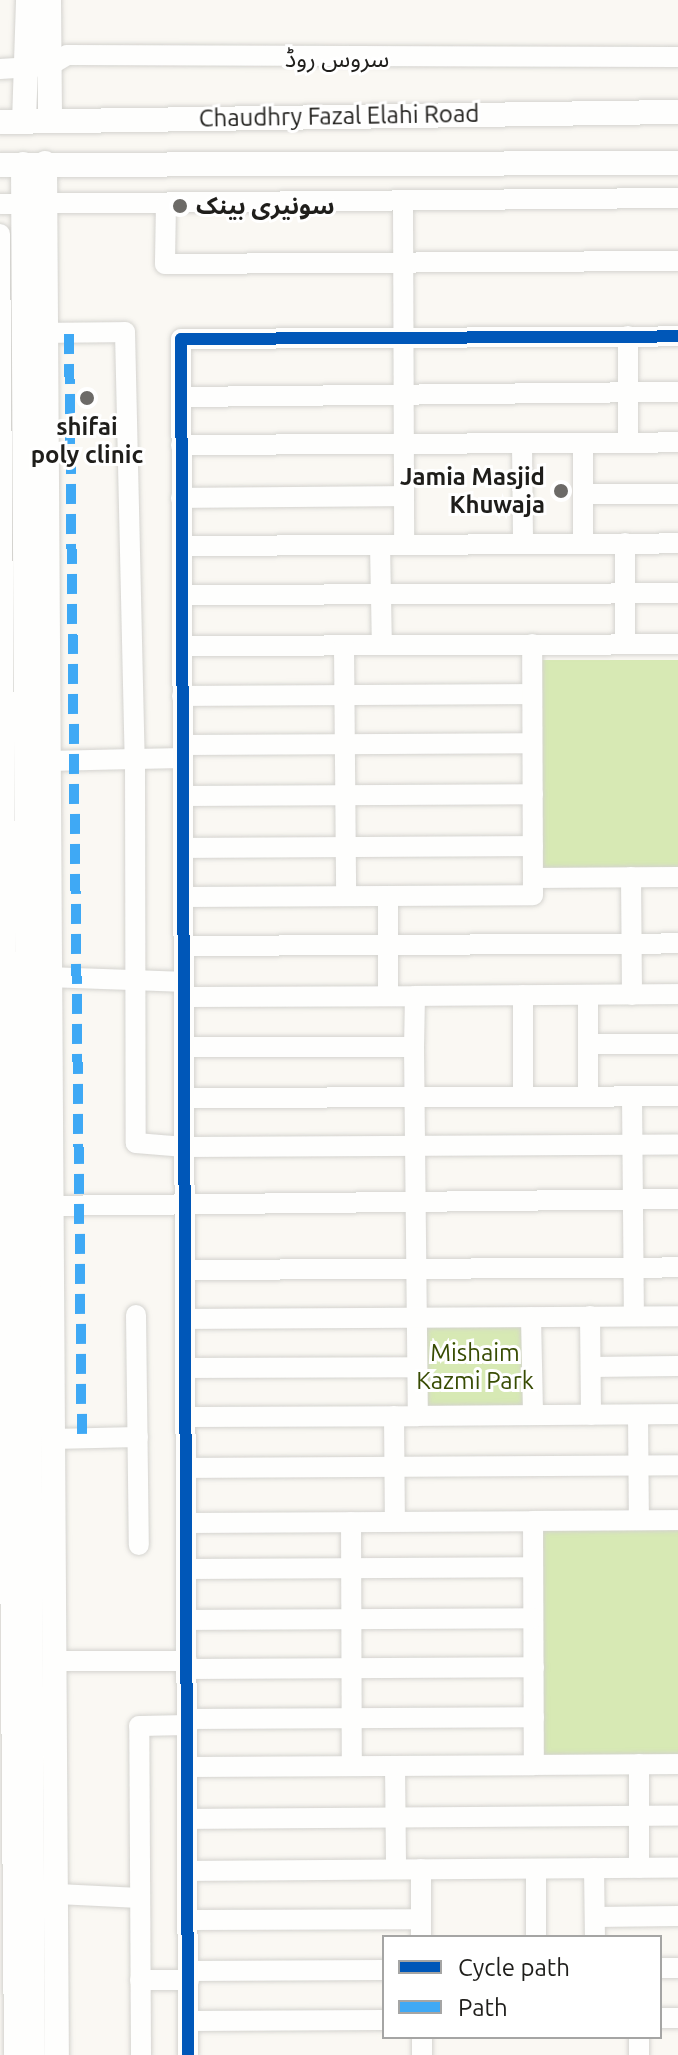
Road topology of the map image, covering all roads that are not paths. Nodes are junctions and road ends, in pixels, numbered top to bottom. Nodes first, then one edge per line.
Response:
1 (28, 0) edge
2 (49, 0) edge
3 (678, 57) edge
4 (38, 67) junction
5 (0, 69) edge
6 (678, 112) edge
7 (507, 114) junction
8 (50, 121) junction
9 (12, 122) edge
10 (678, 124) edge
11 (678, 148) edge
12 (678, 163) edge
13 (23, 164) edge
14 (489, 164) junction
15 (678, 198) edge
16 (23, 204) edge
17 (166, 204) junction
18 (403, 204) junction
19 (0, 234) edge
20 (678, 261) edge
21 (403, 263) junction
22 (18, 330) edge
23 (628, 336) junction
24 (678, 336) edge
25 (403, 337) junction
26 (678, 392) edge
27 (628, 393) junction
28 (404, 394) junction
29 (181, 397) junction
30 (678, 442) edge
31 (522, 443) junction
32 (583, 443) junction
33 (628, 443) junction
34 (404, 444) junction
35 (181, 445) junction
36 (583, 494) junction
37 (678, 494) edge
38 (404, 496) junction
39 (181, 498) junction
40 (10, 533) edge
41 (625, 543) junction
42 (678, 543) edge
43 (404, 544) junction
44 (523, 544) junction
45 (583, 544) junction
46 (380, 545) junction
47 (182, 546) junction
48 (624, 593) junction
49 (678, 593) edge
50 (381, 594) junction
51 (182, 595) junction
52 (532, 644) junction
53 (625, 644) junction
54 (678, 644) edge
55 (382, 645) junction
56 (182, 646) junction
57 (344, 646) junction
58 (532, 694) junction
59 (345, 695) junction
60 (182, 696) junction
61 (10, 730) edge
62 (532, 743) junction
63 (345, 744) junction
64 (183, 752) junction
65 (135, 759) junction
66 (47, 761) junction
67 (533, 794) junction
68 (345, 795) junction
69 (183, 796) junction
70 (533, 846) junction
71 (345, 847) junction
72 (183, 848) junction
73 (631, 877) junction
74 (678, 877) edge
75 (533, 878) junction
76 (11, 879) edge
77 (346, 896) junction
78 (388, 896) junction
79 (183, 897) junction
80 (631, 943) junction
81 (678, 943) edge
82 (388, 945) junction
83 (184, 946) junction
84 (134, 980) junction
85 (22, 981) edge
86 (184, 990) junction
87 (678, 994) edge
88 (523, 995) junction
89 (588, 995) junction
90 (632, 995) junction
91 (388, 996) junction
92 (415, 996) junction
93 (588, 1044) junction
94 (678, 1044) edge
95 (184, 1047) junction
96 (414, 1047) junction
97 (523, 1096) junction
98 (588, 1096) junction
99 (632, 1096) junction
100 (678, 1096) edge
101 (416, 1097) junction
102 (185, 1098) junction
103 (13, 1100) edge
104 (678, 1144) edge
105 (633, 1145) junction
106 (414, 1146) junction
107 (185, 1147) junction
108 (678, 1199) edge
109 (633, 1200) junction
110 (416, 1201) junction
111 (185, 1202) junction
112 (40, 1206) junction
113 (678, 1267) edge
114 (633, 1268) junction
115 (417, 1269) junction
116 (185, 1270) junction
117 (136, 1315) dead end
118 (13, 1316) edge
119 (590, 1316) junction
120 (634, 1316) junction
121 (678, 1316) edge
122 (417, 1317) junction
123 (531, 1317) junction
124 (186, 1319) junction
125 (678, 1366) edge
126 (417, 1367) junction
127 (591, 1367) junction
128 (186, 1368) junction
129 (678, 1414) edge
130 (533, 1415) junction
131 (591, 1415) junction
132 (638, 1415) junction
133 (394, 1416) junction
134 (418, 1416) junction
135 (186, 1417) junction
136 (24, 1431) edge
137 (138, 1437) junction
138 (638, 1465) junction
139 (678, 1465) edge
140 (395, 1467) junction
141 (186, 1468) junction
142 (639, 1520) junction
143 (678, 1520) edge
144 (533, 1521) junction
145 (351, 1522) junction
146 (395, 1522) junction
147 (187, 1523) junction
148 (15, 1531) edge
149 (139, 1545) dead end
150 (533, 1567) junction
151 (351, 1568) junction
152 (187, 1569) junction
153 (533, 1618) junction
154 (351, 1619) junction
155 (187, 1620) junction
156 (55, 1661) junction
157 (187, 1665) junction
158 (534, 1667) junction
159 (351, 1668) junction
160 (15, 1677) edge
161 (534, 1717) junction
162 (352, 1718) junction
163 (188, 1722) junction
164 (639, 1764) junction
165 (678, 1764) edge
166 (534, 1765) junction
167 (352, 1766) junction
168 (395, 1766) junction
169 (188, 1767) junction
170 (639, 1816) junction
171 (678, 1816) edge
172 (395, 1818) junction
173 (188, 1819) junction
174 (594, 1868) junction
175 (639, 1868) junction
176 (678, 1868) edge
177 (396, 1869) junction
178 (421, 1869) junction
179 (536, 1869) junction
180 (189, 1871) junction
181 (16, 1877) edge
182 (57, 1894) junction
183 (140, 1898) junction
184 (678, 1916) edge
185 (189, 1920) junction
186 (595, 1927) edge
187 (421, 1928) edge
188 (536, 1935) edge
189 (382, 1970) edge
190 (189, 1976) junction
191 (140, 1980) junction
192 (382, 2020) edge
193 (189, 2021) junction
194 (14, 2055) edge
195 (33, 2055) edge
196 (57, 2055) edge
197 (141, 2055) edge
198 (188, 2055) edge

1 - 4 main road
2 - 4 main road
3 - 4 street, سروس روڈ
4 - 5 street, سروس روڈ
4 - 8 main road
4 - 9 main road
6 - 7 main road, Chaudhry Fazal Elahi Road
7 - 8 main road, Chaudhry Fazal Elahi Road
7 - 10 main road
8 - 9 main road, Chaudhry Fazal Elahi Road
11 - 14 main road
12 - 14 main road, Chaudhry Fazal Elahi Road
13 - 14 main road, Chaudhry Fazal Elahi Road
13 - 16 main road
15 - 18 street
16 - 17 street
16 - 22 main road
17 - 18 street
17 - 21 street
18 - 21 street
19 - 22 street
20 - 21 street
21 - 25 street
22 - 40 main road
22 - 65 street
22 - 66 main road
23 - 24 street
23 - 25 street
23 - 27 street
25 - 28 street
25 - 29 street
26 - 27 street
27 - 28 street
27 - 33 street
28 - 29 street
28 - 34 street
29 - 35 street
30 - 33 street
31 - 32 street
31 - 34 street
31 - 44 street
32 - 33 street
32 - 36 street
34 - 35 street
34 - 38 street
35 - 39 street
36 - 37 street
36 - 45 street
38 - 39 street
38 - 43 street
39 - 47 street
40 - 61 main road
41 - 42 street
41 - 45 street
41 - 48 street
43 - 44 street
43 - 46 street
44 - 45 street
46 - 47 street
46 - 50 street
47 - 51 street
48 - 49 street
48 - 50 street
48 - 53 street
50 - 51 street
50 - 55 street
51 - 56 street
52 - 53 street
52 - 55 street
52 - 58 street
53 - 54 street
55 - 57 street
56 - 57 street
56 - 60 street
57 - 59 street
58 - 59 street
58 - 62 street
59 - 60 street
59 - 63 street
60 - 64 street
61 - 76 main road
62 - 63 street
62 - 67 street
63 - 64 street
63 - 68 street
64 - 65 street
64 - 69 street
65 - 66 street
65 - 84 street
66 - 85 main road
67 - 68 street
67 - 70 street
68 - 69 street
68 - 71 street
69 - 72 street
70 - 71 street
70 - 75 street
71 - 72 street
71 - 77 street
72 - 79 street
73 - 74 street
73 - 75 street
73 - 80 street
75 - 78 street
76 - 85 main road
77 - 78 street
77 - 79 street
78 - 82 street
79 - 83 street
80 - 81 street
80 - 82 street
80 - 90 street
82 - 83 street
82 - 91 street
83 - 86 street
84 - 85 street
84 - 86 street
84 - 107 street
85 - 103 main road
85 - 112 main road
86 - 91 street
86 - 95 street
87 - 90 street
88 - 89 street
88 - 92 street
88 - 97 street
89 - 90 street
89 - 93 street
91 - 92 street
92 - 96 street
93 - 94 street
93 - 98 street
95 - 96 street
95 - 102 street
96 - 101 street
97 - 98 street
97 - 101 street
98 - 99 street
99 - 100 street
99 - 105 street
101 - 102 street
101 - 106 street
102 - 107 street
103 - 112 main road
103 - 118 street
104 - 105 street
105 - 106 street
105 - 109 street
106 - 107 street
106 - 110 street
107 - 111 street
108 - 109 street
109 - 110 street
109 - 114 street
110 - 111 street
110 - 115 street
111 - 112 street
111 - 116 street
112 - 118 main road
112 - 136 main road
113 - 114 street
114 - 115 street
114 - 120 street
115 - 116 street
115 - 122 street
116 - 124 street
117 - 137 street
118 - 136 main road
119 - 120 street
119 - 123 street
119 - 127 street
120 - 121 street
122 - 123 street
122 - 124 street
122 - 126 street
123 - 130 street
124 - 128 street
125 - 127 street
126 - 128 street
126 - 134 street
127 - 131 street
128 - 135 street
129 - 132 street
130 - 131 street
130 - 134 street
131 - 132 street
132 - 138 street
133 - 134 street
133 - 135 street
133 - 140 street
135 - 141 street
136 - 137 street
136 - 148 main road
136 - 156 main road
137 - 149 street
138 - 139 street
138 - 140 street
138 - 142 street
140 - 141 street
140 - 146 street
141 - 147 street
142 - 143 street
142 - 144 street
144 - 146 street
144 - 150 street
145 - 146 street
145 - 147 street
145 - 151 street
147 - 152 street
148 - 160 main road
150 - 151 street
150 - 153 street
151 - 152 street
151 - 154 street
152 - 155 street
153 - 154 street
153 - 158 street
154 - 155 street
154 - 159 street
155 - 157 street
156 - 157 street
156 - 182 main road
157 - 159 street
157 - 163 street
158 - 159 street
158 - 161 street
159 - 162 street
160 - 181 main road
161 - 162 street
161 - 166 street
162 - 163 street
162 - 167 street
163 - 169 street
163 - 183 street
164 - 165 street
164 - 166 street
164 - 170 street
166 - 168 street
167 - 168 street
167 - 169 street
168 - 172 street
169 - 173 street
170 - 171 street
170 - 172 street
170 - 175 street
172 - 173 street
172 - 177 street
173 - 180 street
174 - 175 street
174 - 179 street
174 - 186 street
175 - 176 street
177 - 178 street
177 - 180 street
178 - 179 street
178 - 187 street
179 - 188 street
180 - 185 street
181 - 194 street
181 - 195 main road
182 - 183 street
182 - 196 main road
183 - 191 street
184 - 186 street
185 - 187 street
185 - 190 street
189 - 190 street
190 - 191 street
190 - 193 street
191 - 197 street
192 - 193 street
193 - 198 street

